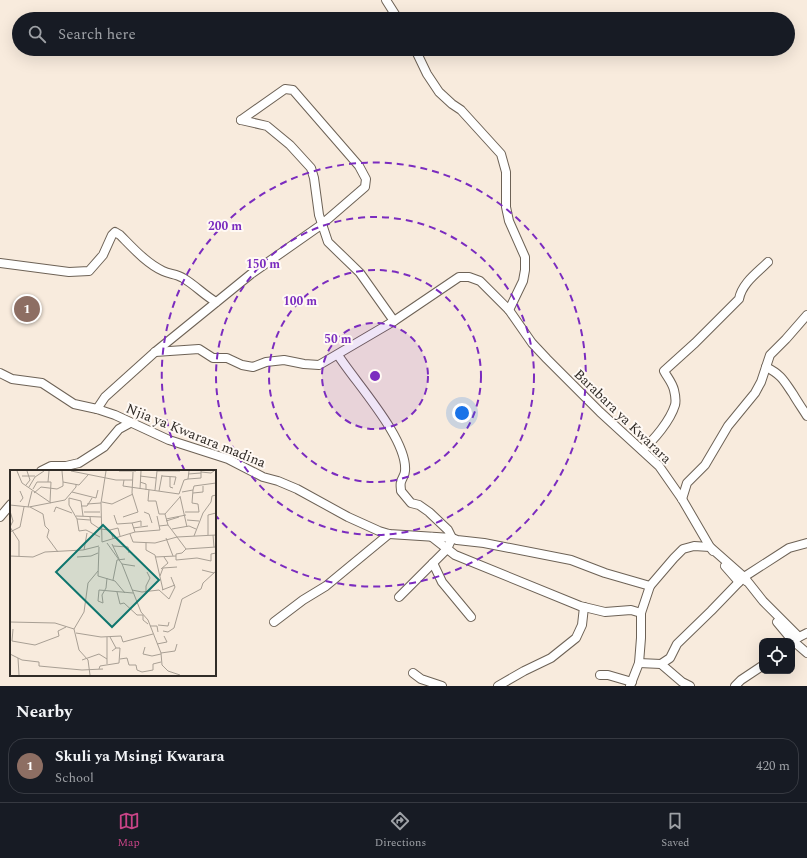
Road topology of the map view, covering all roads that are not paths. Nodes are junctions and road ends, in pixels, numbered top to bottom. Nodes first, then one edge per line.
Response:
1 (386, 0) edge
2 (394, 12) edge
3 (418, 56) edge
4 (321, 225) junction
5 (768, 262) dead end
6 (0, 263) edge
7 (216, 302) junction
8 (509, 310) junction
9 (807, 315) edge
10 (394, 321) junction
11 (155, 352) junction
12 (338, 355) junction
13 (766, 367) junction
14 (0, 373) edge
15 (97, 409) junction
16 (807, 416) edge
17 (130, 423) junction
18 (642, 450) junction
19 (43, 470) edge
20 (682, 499) junction
21 (10, 506) edge
22 (0, 516) edge
23 (389, 534) junction
24 (432, 537) junction
25 (452, 538) junction
26 (807, 543) edge
27 (710, 548) junction
28 (447, 549) junction
29 (433, 563) junction
30 (741, 580) junction
31 (650, 586) junction
32 (399, 597) dead end
33 (584, 607) junction
34 (641, 613) junction
35 (471, 617) dead end
36 (274, 622) dead end
37 (807, 633) edge
38 (793, 638) edge
39 (795, 639) edge
40 (795, 640) edge
41 (807, 653) edge
42 (639, 663) junction
43 (661, 664) junction
44 (759, 668) edge
45 (413, 673) dead end
46 (600, 675) dead end
47 (631, 684) edge
48 (442, 686) edge
49 (498, 686) edge
50 (690, 686) edge
51 (735, 686) edge

1 - 2 street
3 - 8 street
4 - 4 street
4 - 7 street
4 - 10 street
5 - 18 street
6 - 7 street
7 - 11 street
8 - 10 street, Barabara ya Kwarara
8 - 18 street, Barabara ya Kwarara
9 - 13 street
10 - 12 street, Barabara ya Kwarara
11 - 12 street, Barabara ya Kwarara
11 - 15 street
12 - 25 street
13 - 16 street
13 - 20 street
14 - 15 street, Njia ya Kwarara madina
15 - 17 street, Njia ya Kwarara madina
17 - 19 street
17 - 23 street, Njia ya Kwarara madina
18 - 20 street, Barabara ya Kwarara
20 - 27 street, Barabara ya Kwarara
21 - 22 street
23 - 24 street
23 - 36 street
24 - 25 street
24 - 28 street
25 - 28 street
25 - 31 street
26 - 30 street
27 - 30 street, Barabara ya Kwarara
27 - 31 street
28 - 29 street
28 - 33 street
29 - 32 street
29 - 35 street
30 - 38 street, Barabara ya Kwarara
30 - 43 street
31 - 34 street
33 - 34 street
33 - 49 street
34 - 42 street
37 - 39 street
40 - 41 street, Barabara ya Kwarara
42 - 43 street
42 - 47 street
43 - 50 street
44 - 51 street
45 - 48 street
46 - 47 street

